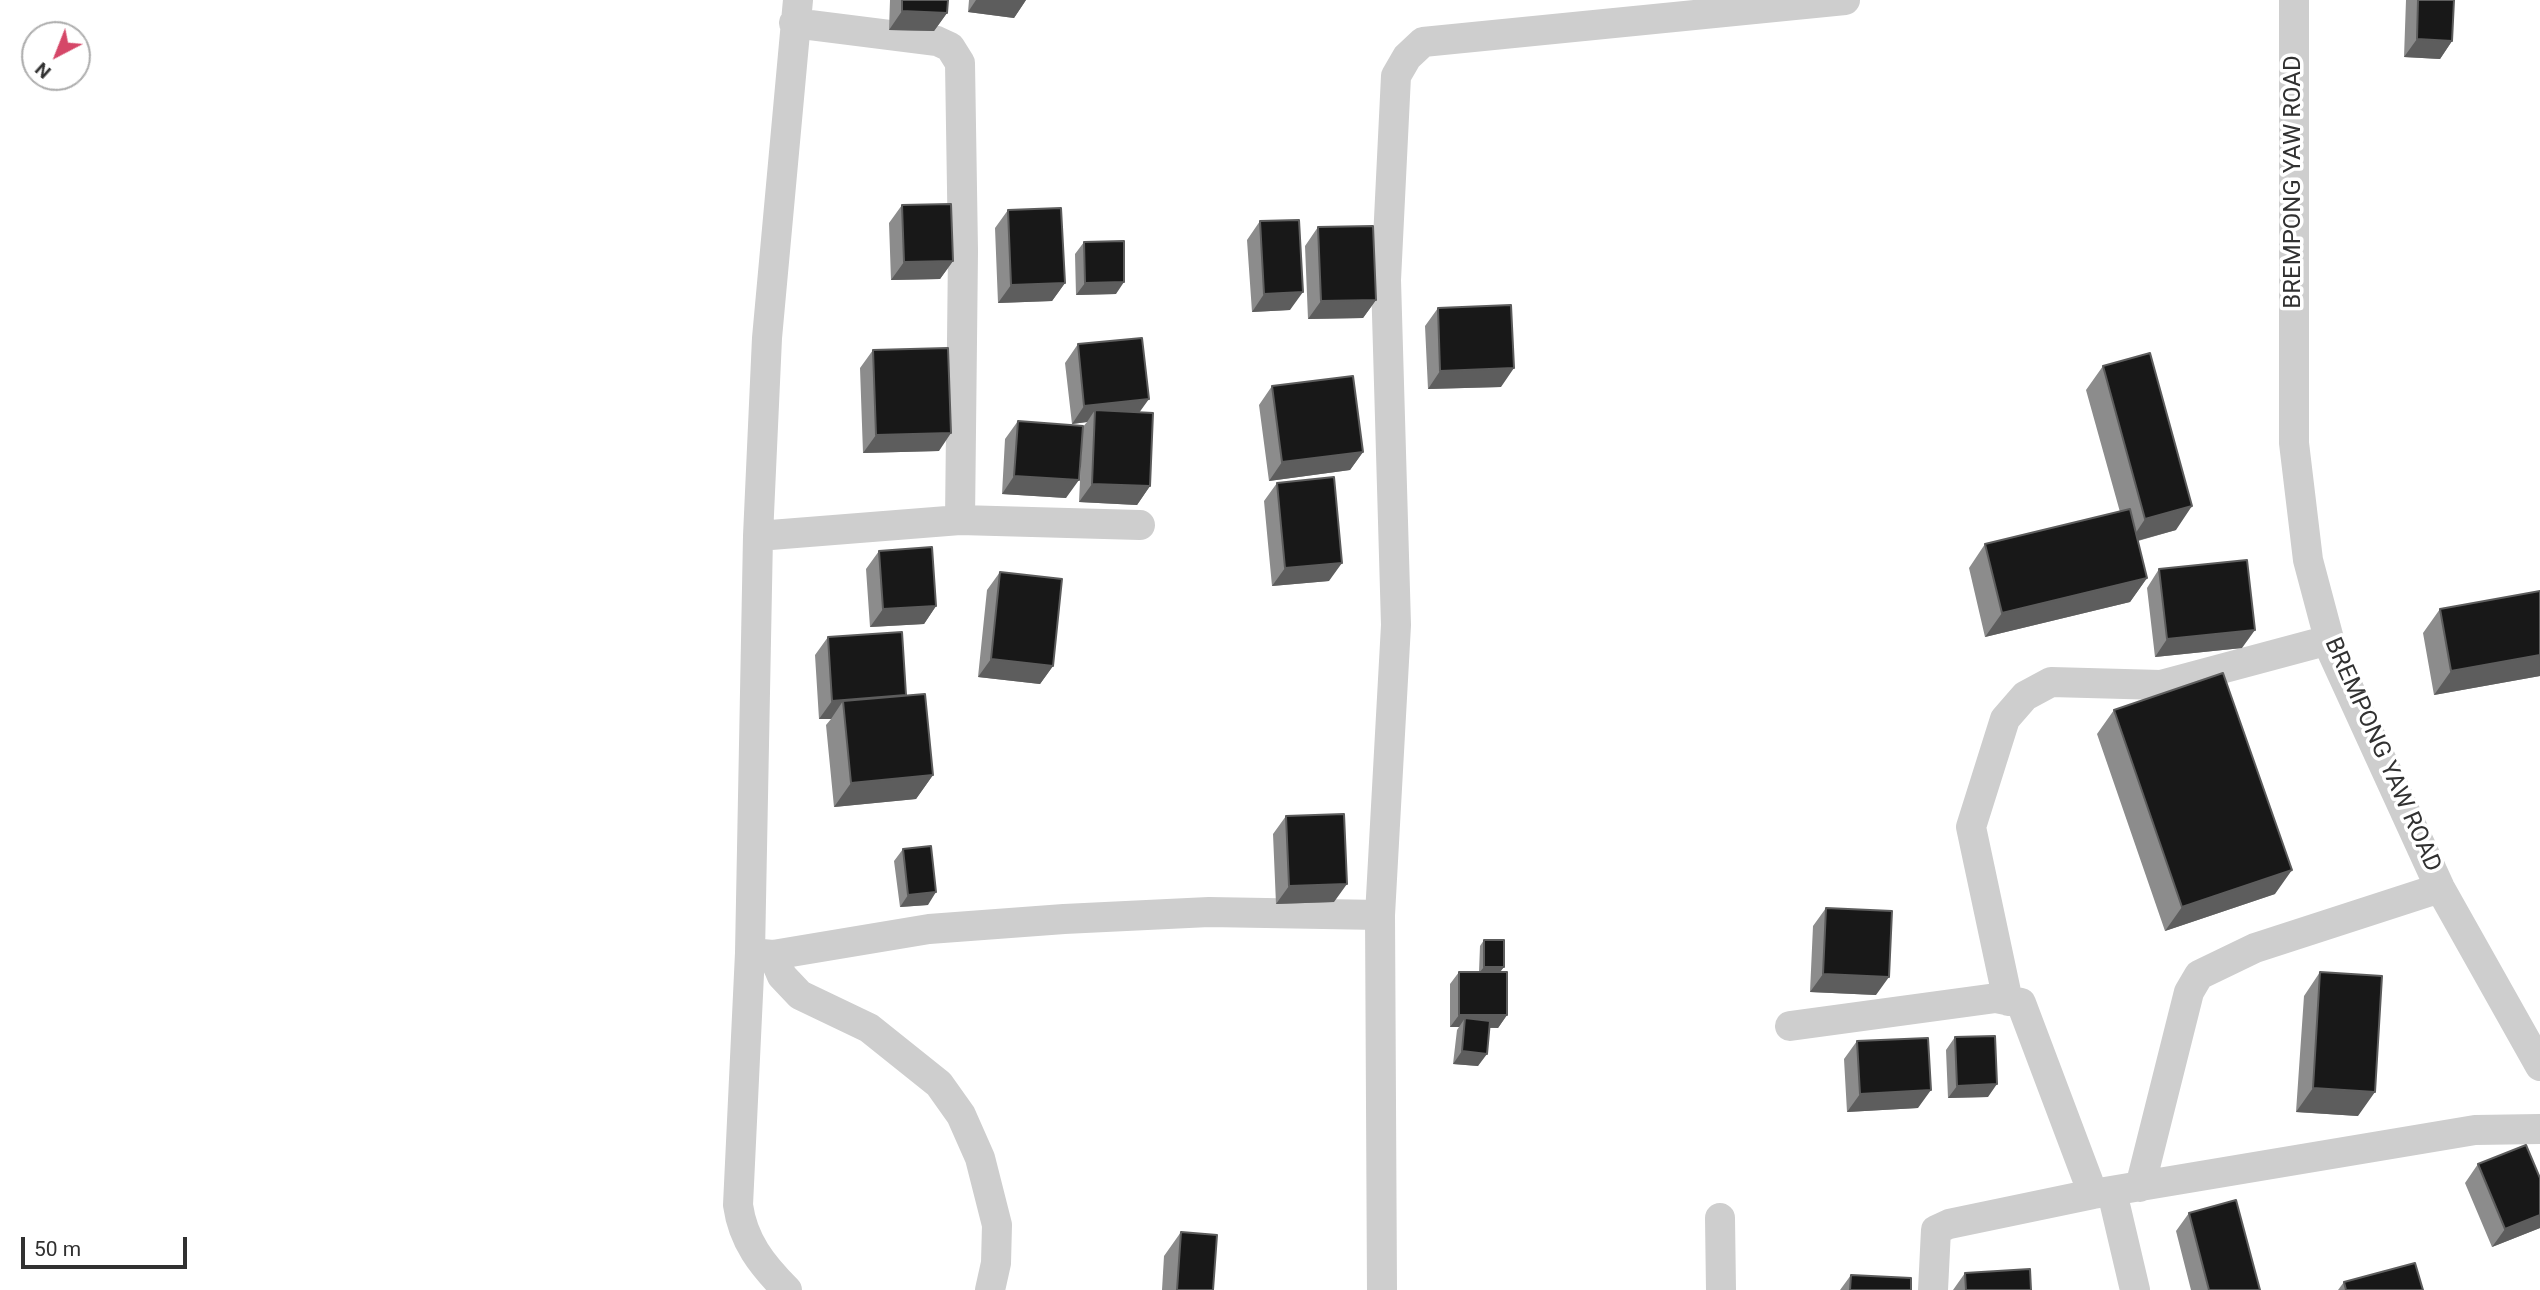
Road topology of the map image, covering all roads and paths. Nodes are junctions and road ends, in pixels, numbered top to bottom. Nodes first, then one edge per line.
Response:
1 (1845, 0) edge
2 (2294, 0) edge
3 (796, 11) edge
4 (960, 520) junction
5 (1140, 525) dead end
6 (758, 536) junction
7 (2329, 640) junction
8 (2440, 888) junction
9 (1380, 915) junction
10 (762, 954) junction
11 (2008, 1001) junction
12 (1790, 1026) dead end
13 (2540, 1066) edge
14 (2540, 1129) edge
15 (2115, 1191) junction
16 (1720, 1218) dead end
17 (787, 1290) edge
18 (990, 1290) edge
19 (1382, 1290) edge
20 (1721, 1290) edge
21 (1933, 1290) edge
22 (2135, 1290) edge

1 - 9 street
2 - 7 street, BREMPONG YAW ROAD
3 - 4 street
3 - 6 street
4 - 5 street
4 - 6 street
6 - 10 street
7 - 8 street, BREMPONG YAW ROAD
7 - 11 street
8 - 13 street, BREMPONG YAW ROAD
8 - 15 street
9 - 10 street
9 - 19 street
10 - 17 street
10 - 18 street
11 - 12 street
11 - 15 street
14 - 15 street
15 - 21 street
15 - 22 street
16 - 20 street

